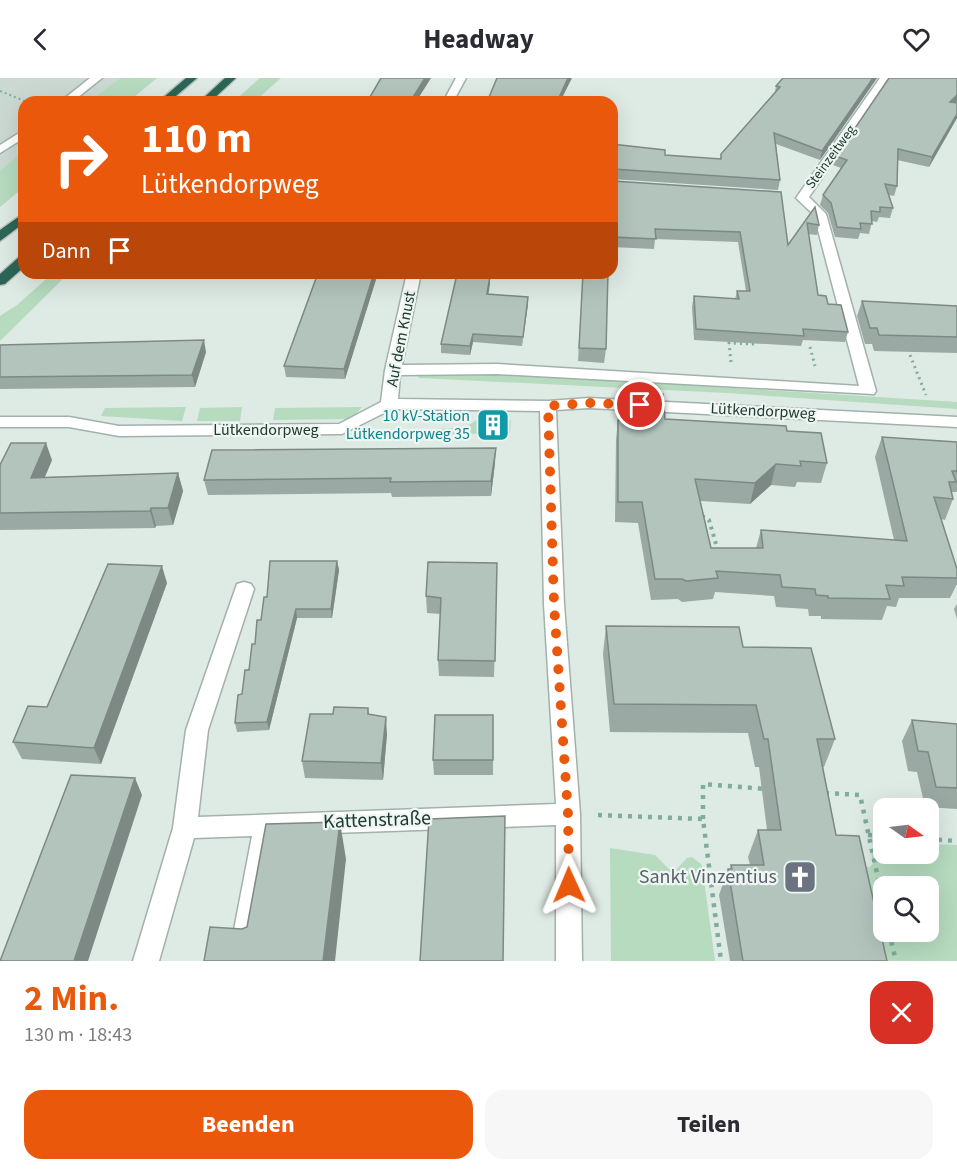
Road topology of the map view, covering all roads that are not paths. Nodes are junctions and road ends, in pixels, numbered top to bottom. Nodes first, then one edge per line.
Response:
1 (98, 78) edge
2 (192, 78) edge
3 (231, 78) edge
4 (461, 78) edge
5 (885, 78) edge
6 (73, 96) edge
7 (170, 96) edge
8 (211, 96) edge
9 (451, 96) edge
10 (18, 137) edge
11 (0, 150) edge
12 (18, 222) edge
13 (0, 237) edge
14 (18, 265) edge
15 (413, 279) edge
16 (0, 281) edge
17 (393, 370) junction
18 (389, 404) junction
19 (548, 406) junction
20 (0, 422) edge
21 (957, 422) edge
22 (244, 590) dead end
23 (568, 814) junction
24 (266, 824) junction
25 (185, 828) junction
26 (146, 961) edge
27 (241, 961) edge
28 (570, 961) edge

1 - 6 street
2 - 7 highway
3 - 8 highway
4 - 9 street
5 - 17 street, Steinzeitweg
10 - 11 street
12 - 13 highway
14 - 16 highway
15 - 17 street, Auf dem Knust
17 - 18 street, Auf dem Knust
18 - 19 street, Lütkendorpweg
18 - 20 street, Lütkendorpweg
19 - 21 street, Lütkendorpweg
19 - 23 street
22 - 25 street
23 - 24 street, Kattenstraße
23 - 28 street
24 - 25 street, Kattenstraße
24 - 27 street
25 - 26 street

